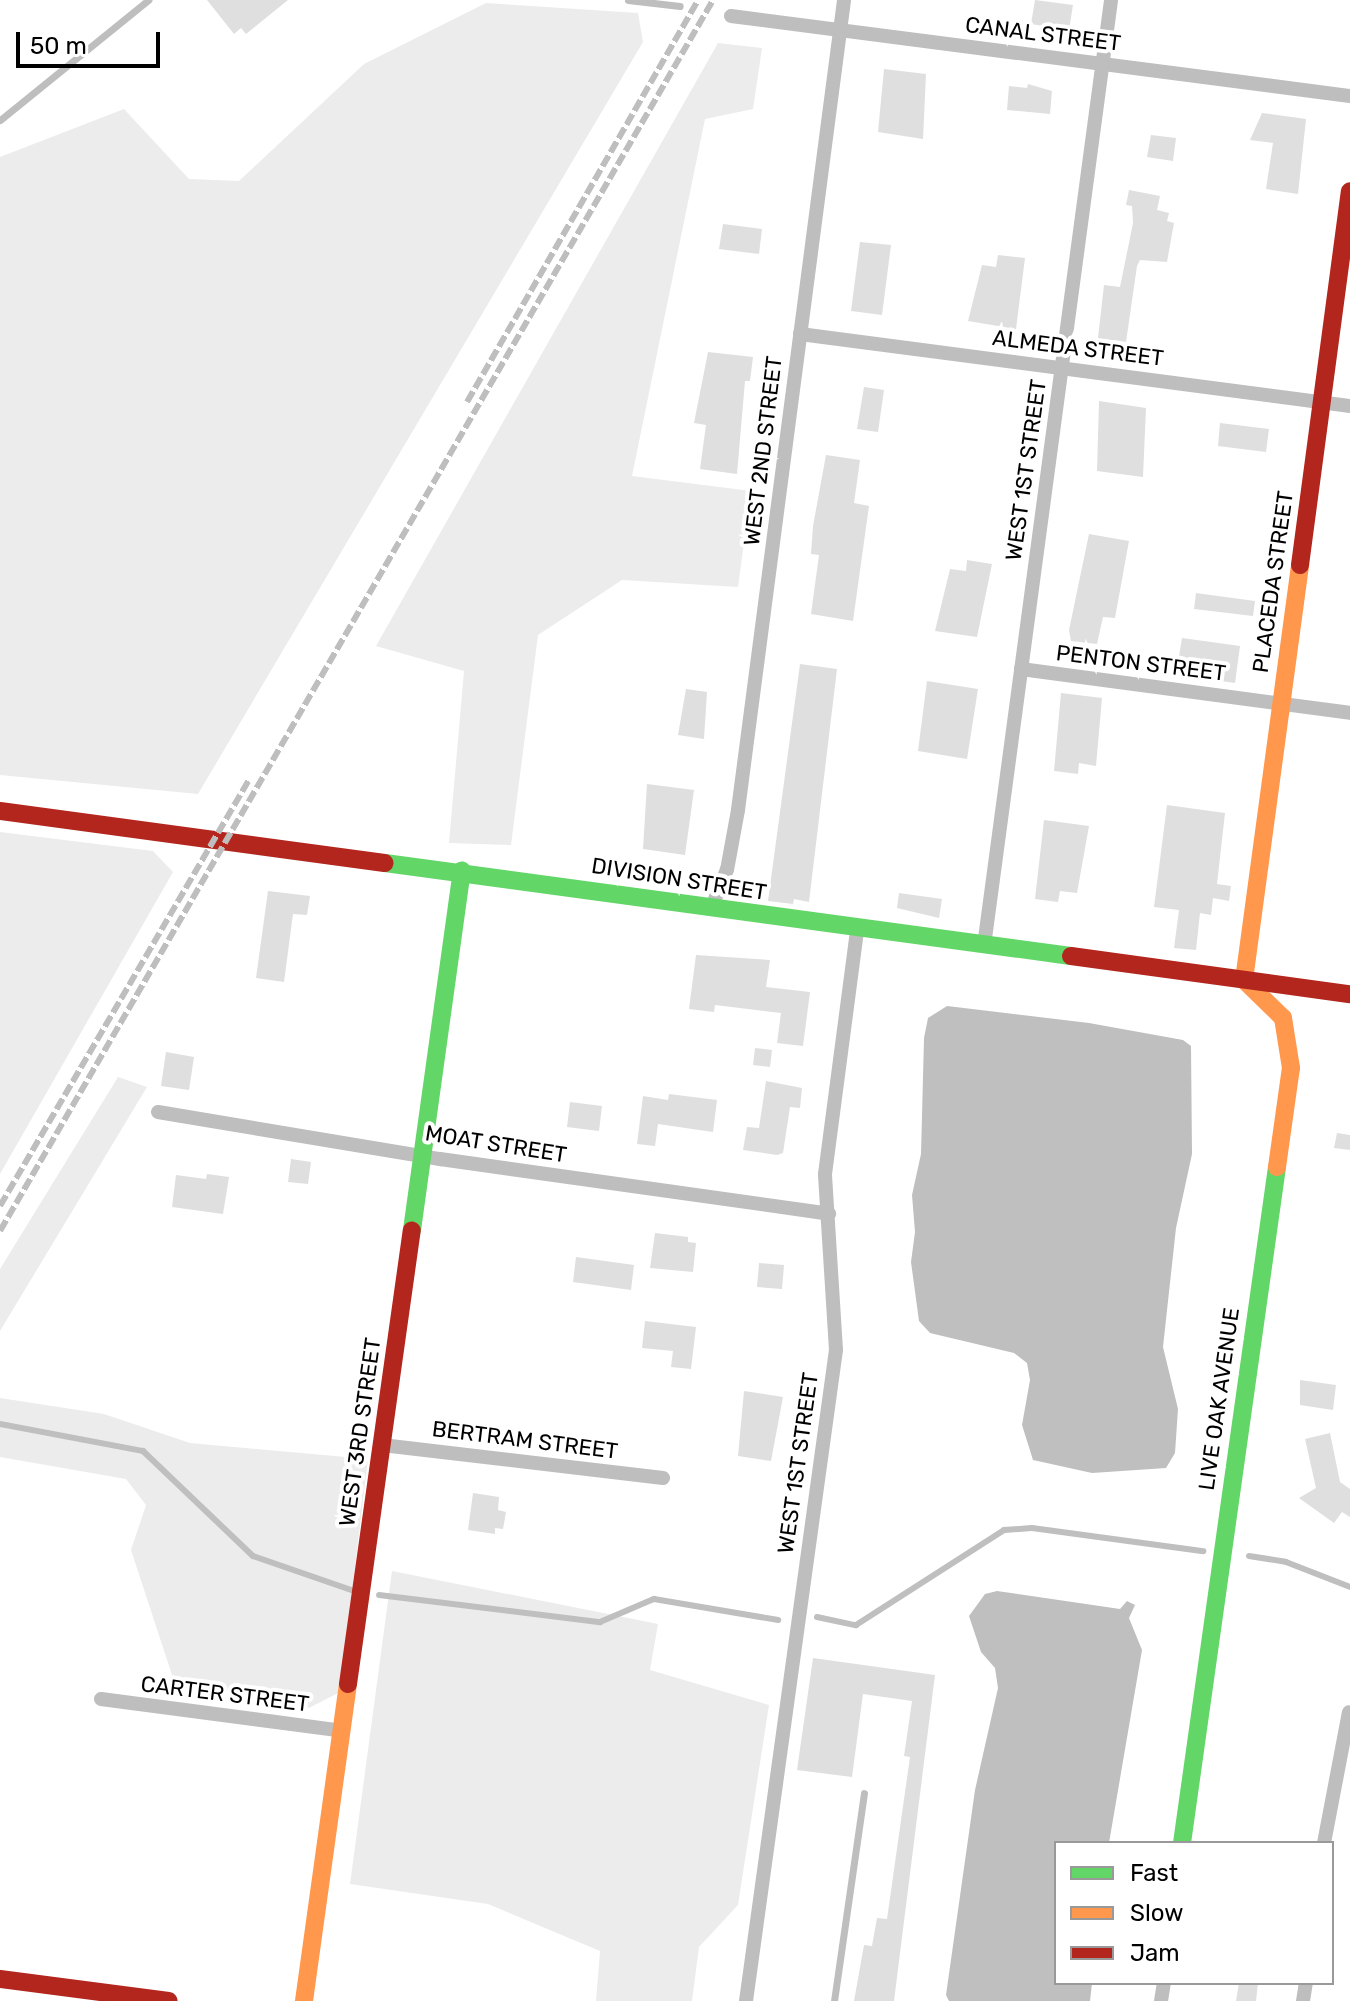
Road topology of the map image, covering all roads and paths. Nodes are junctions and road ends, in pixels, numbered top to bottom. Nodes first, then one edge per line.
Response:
1 (148, 0) edge
2 (628, 0) edge
3 (844, 0) edge
4 (1111, 0) edge
5 (680, 6) dead end
6 (731, 16) dead end
7 (840, 30) junction
8 (1103, 63) junction
9 (1350, 96) edge
10 (0, 120) edge
11 (1350, 191) edge
12 (800, 334) junction
13 (1062, 368) junction
14 (1323, 402) junction
15 (1350, 406) edge
16 (1021, 669) junction
17 (1281, 703) junction
18 (1350, 713) edge
19 (0, 811) edge
20 (462, 870) junction
21 (713, 904) junction
22 (857, 930) junction
23 (984, 946) junction
24 (1244, 980) junction
25 (1350, 994) edge
26 (158, 1112) dead end
27 (423, 1155) junction
28 (829, 1214) junction
29 (382, 1445) junction
30 (663, 1478) dead end
31 (101, 1699) dead end
32 (1349, 1712) edge
33 (343, 1731) junction
34 (864, 1793) dead end
35 (1182, 1841) edge
36 (1324, 1841) edge
37 (0, 1979) edge
38 (169, 2001) edge
39 (304, 2001) edge
40 (746, 2001) edge
41 (834, 2001) edge

1 - 10 lane
2 - 5 lane
3 - 7 street, WEST 2ND STREET
4 - 8 street, WEST 1ST STREET
6 - 7 street, CANAL STREET
7 - 8 street, CANAL STREET
7 - 12 street, WEST 2ND STREET
8 - 9 street, CANAL STREET
8 - 13 street, WEST 1ST STREET
11 - 14 street, PLACEDA STREET
12 - 13 street, ALMEDA STREET
12 - 21 street, WEST 2ND STREET
13 - 14 street, ALMEDA STREET
13 - 16 street, WEST 1ST STREET
14 - 15 street, ALMEDA STREET
14 - 17 street, PLACEDA STREET
16 - 17 street, PENTON STREET
16 - 23 street, WEST 1ST STREET
17 - 18 street, PENTON STREET
17 - 24 street, PLACEDA STREET
19 - 20 street, DIVISION STREET
20 - 21 street, DIVISION STREET
20 - 27 street, WEST 3RD STREET
21 - 22 street, DIVISION STREET
22 - 23 street, DIVISION STREET
22 - 28 street, WEST 1ST STREET
23 - 24 street, DIVISION STREET
24 - 25 street, DIVISION STREET
24 - 35 street, LIVE OAK AVENUE
26 - 27 street, MOAT STREET
27 - 28 street, MOAT STREET
27 - 29 street, WEST 3RD STREET
28 - 40 street, WEST 1ST STREET
29 - 30 street, BERTRAM STREET
29 - 33 street, WEST 3RD STREET
31 - 33 street, CARTER STREET
32 - 36 street
33 - 39 street, WEST 3RD STREET
34 - 41 lane
37 - 38 street

